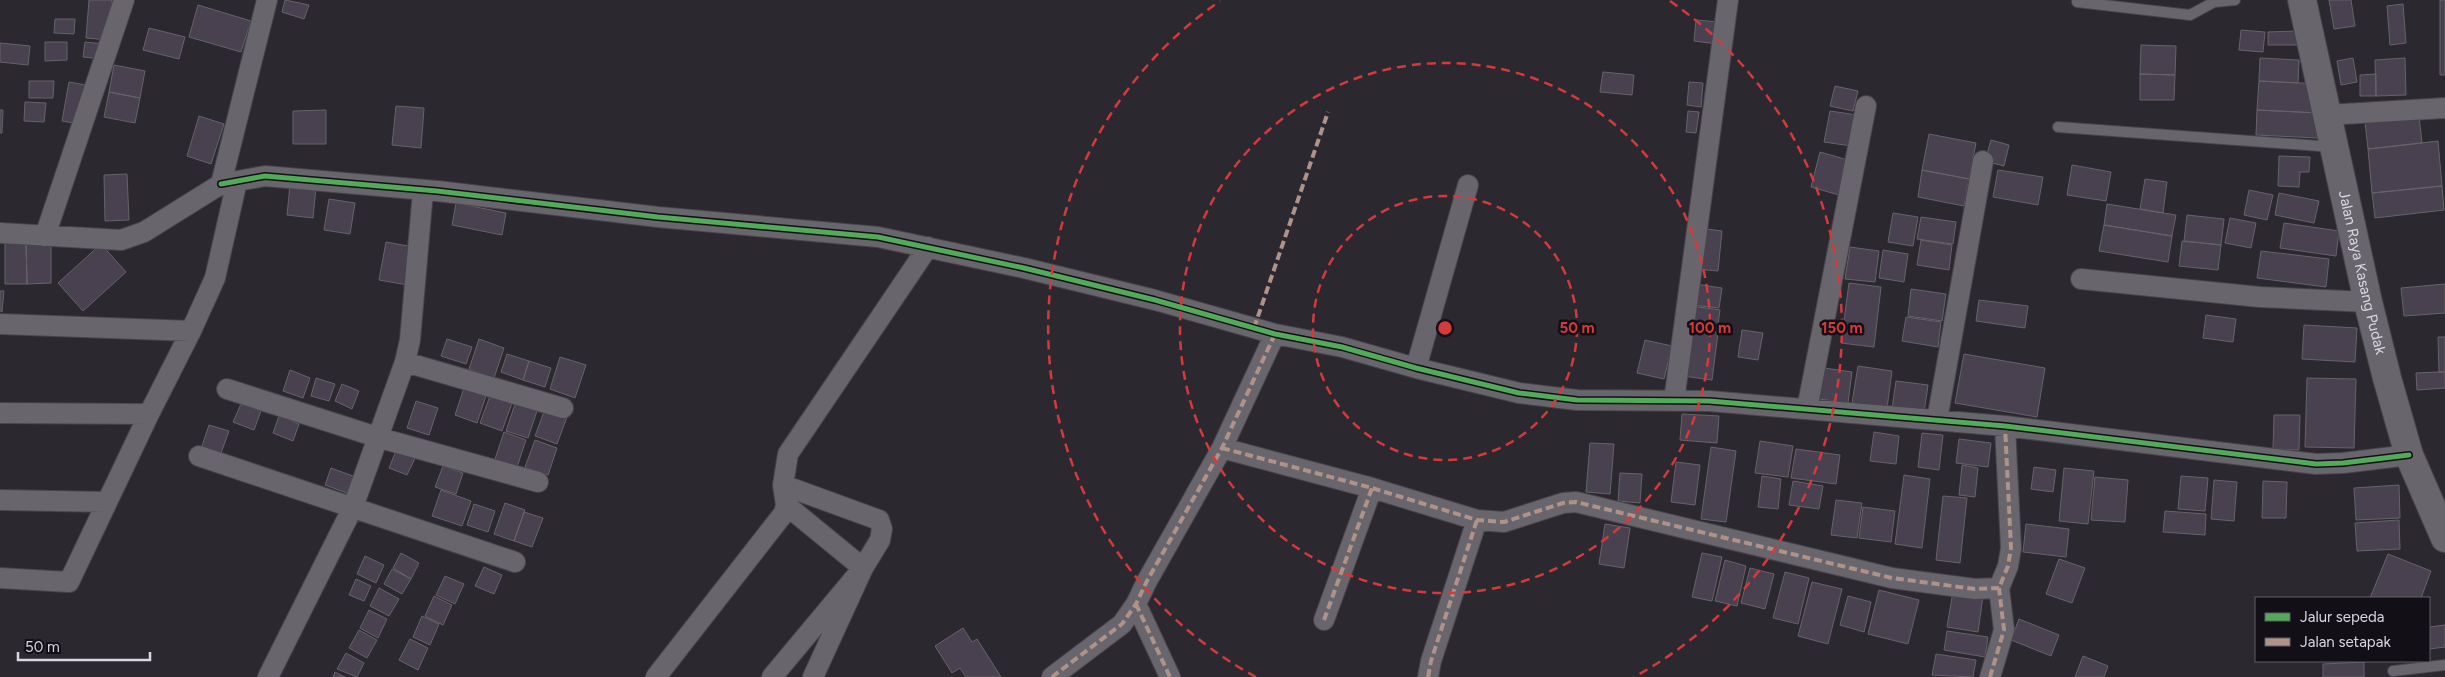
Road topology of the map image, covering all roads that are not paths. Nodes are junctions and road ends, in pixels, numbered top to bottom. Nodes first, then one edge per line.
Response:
1 (124, 0) edge
2 (267, 0) edge
3 (1728, 0) edge
4 (2235, 0) edge
5 (2302, 0) edge
6 (2077, 2) dead end
7 (1866, 106) dead end
8 (2445, 108) edge
9 (2327, 115) junction
10 (2058, 127) dead end
11 (2334, 147) junction
12 (1983, 161) dead end
13 (229, 182) junction
14 (1468, 185) dead end
15 (422, 190) junction
16 (0, 233) edge
17 (45, 236) junction
18 (928, 247) junction
19 (2081, 280) dead end
20 (2368, 302) junction
21 (0, 324) edge
22 (191, 331) junction
23 (1275, 334) junction
24 (405, 362) junction
25 (1416, 368) junction
26 (227, 389) dead end
27 (1674, 401) junction
28 (563, 408) dead end
29 (1807, 409) junction
30 (0, 413) edge
31 (149, 414) junction
32 (1937, 420) junction
33 (2005, 426) junction
34 (380, 438) junction
35 (1222, 448) junction
36 (2409, 455) junction
37 (199, 456) dead end
38 (538, 482) dead end
39 (783, 485) junction
40 (1372, 488) junction
41 (0, 500) edge
42 (107, 502) junction
43 (786, 506) junction
44 (353, 507) junction
45 (1477, 520) junction
46 (2445, 538) edge
47 (515, 562) dead end
48 (864, 568) junction
49 (0, 578) edge
50 (1999, 588) junction
51 (1136, 604) junction
52 (1324, 620) dead end
53 (2445, 665) edge
54 (2393, 671) dead end
55 (268, 677) edge
56 (656, 677) edge
57 (772, 677) edge
58 (813, 677) edge
59 (1052, 677) edge
60 (1170, 677) edge
61 (1428, 677) edge
62 (1990, 677) edge

1 - 17 street
2 - 13 street
3 - 27 street
4 - 6 lane
5 - 9 street, Jalan Raya Kasang Pudak
7 - 29 street
8 - 9 street
9 - 11 street, Jalan Raya Kasang Pudak
10 - 11 lane
11 - 20 street, Jalan Raya Kasang Pudak
12 - 32 street
13 - 15 street
13 - 17 street
13 - 22 street
14 - 25 street
15 - 18 street
15 - 24 street
16 - 17 street
18 - 23 street
18 - 39 street
19 - 20 street
20 - 36 street, Jalan Raya Kasang Pudak
21 - 22 street
22 - 31 street
23 - 25 street
23 - 35 street
24 - 28 street
24 - 34 street
25 - 27 street
26 - 34 street
27 - 29 street
29 - 32 street
30 - 31 street
31 - 42 street
32 - 33 street
33 - 36 street
33 - 50 street
34 - 38 street
34 - 44 street
35 - 40 street
35 - 51 street
36 - 46 street, Jalan Raya Kasang Pudak
37 - 44 street
39 - 43 street
39 - 48 street
40 - 45 street
40 - 52 street
41 - 42 street
42 - 49 street
43 - 48 street
43 - 56 street
44 - 47 street
44 - 55 street
45 - 50 street
45 - 61 street
48 - 57 street
48 - 58 street
50 - 62 street
51 - 59 street
51 - 60 street
53 - 54 lane

